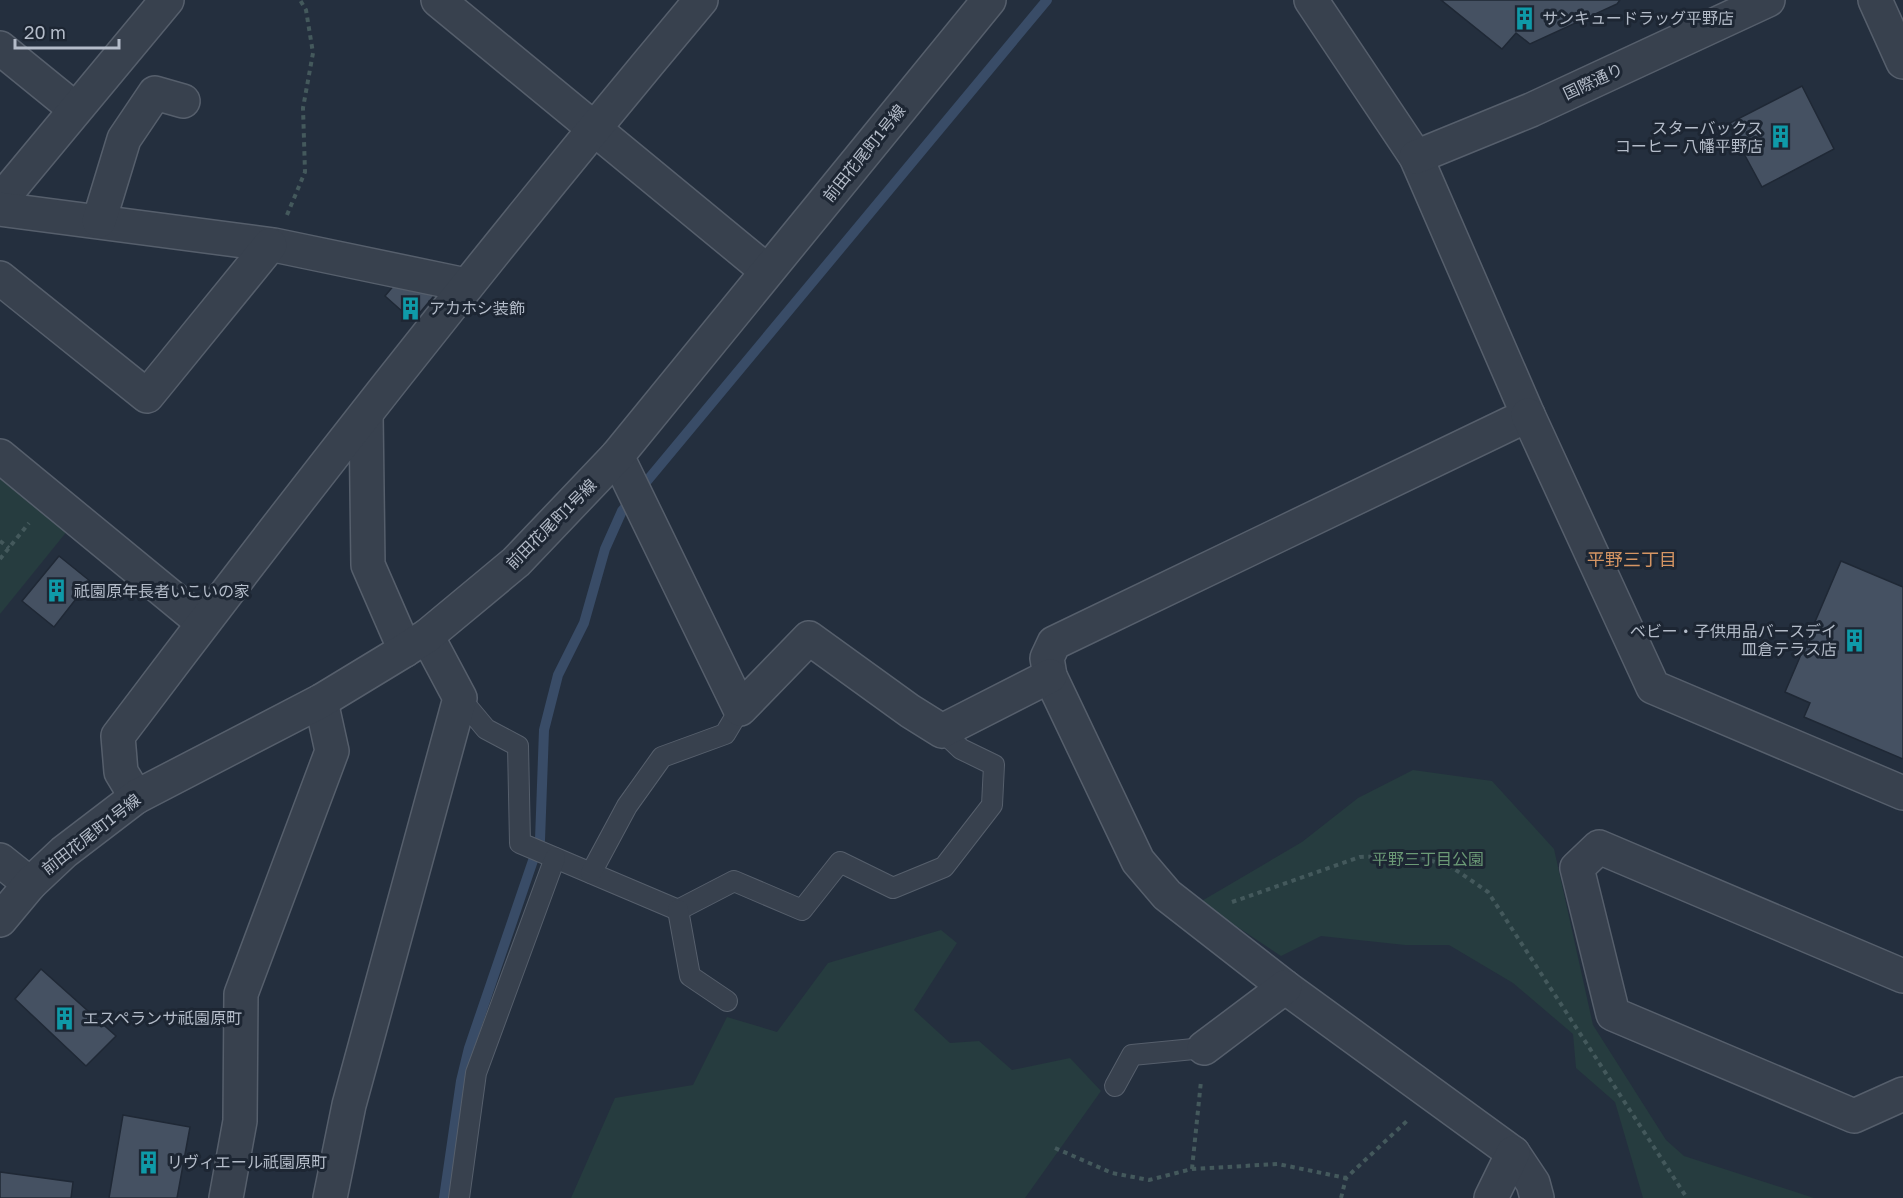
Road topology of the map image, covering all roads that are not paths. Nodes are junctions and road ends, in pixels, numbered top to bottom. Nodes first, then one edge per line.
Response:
1 (167, 0) edge
2 (438, 0) edge
3 (701, 0) edge
4 (989, 0) edge
5 (1311, 0) edge
6 (1768, 0) edge
7 (1875, 0) edge
8 (0, 48) edge
9 (1903, 62) edge
10 (183, 102) dead end
11 (75, 109) junction
12 (594, 128) junction
13 (1416, 157) junction
14 (0, 201) edge
15 (0, 209) edge
16 (99, 221) junction
17 (272, 245) junction
18 (767, 271) junction
19 (0, 278) edge
20 (466, 285) junction
21 (366, 414) junction
22 (1528, 415) junction
23 (0, 456) edge
24 (631, 482) junction
25 (203, 623) junction
26 (416, 643) junction
27 (1050, 676) junction
28 (459, 698) junction
29 (321, 701) junction
30 (740, 709) junction
31 (942, 731) junction
32 (1903, 793) edge
33 (136, 797) junction
34 (552, 857) junction
35 (0, 860) edge
36 (591, 873) junction
37 (30, 884) junction
38 (678, 910) junction
39 (0, 920) edge
40 (1903, 976) edge
41 (1285, 987) junction
42 (727, 1001) dead end
43 (1204, 1048) joint
44 (1115, 1086) dead end
45 (1903, 1094) edge
46 (1513, 1153) junction
47 (226, 1198) edge
48 (330, 1198) edge
49 (459, 1198) edge
50 (1491, 1198) edge
51 (1538, 1198) edge

1 - 11 street
2 - 12 street
3 - 12 street
4 - 18 street, 前田花尾町1号線
5 - 13 street
6 - 13 street, 国際通り
7 - 9 street
8 - 11 street
10 - 16 street
11 - 14 street
12 - 18 street
12 - 20 street
13 - 22 street
15 - 16 street
16 - 17 street
17 - 19 street
17 - 20 street
18 - 24 street, 前田花尾町1号線
20 - 21 street
21 - 25 street
21 - 26 street
22 - 27 street
22 - 32 street
23 - 25 street
24 - 26 street, 前田花尾町1号線
24 - 30 street
25 - 33 street
26 - 28 street
26 - 29 street, 前田花尾町1号線
27 - 31 street
27 - 41 street
28 - 34 lane
28 - 48 street
29 - 33 street, 前田花尾町1号線
29 - 47 street
30 - 31 street
30 - 36 lane
31 - 38 lane
33 - 37 street, 前田花尾町1号線
34 - 36 lane
34 - 49 lane
35 - 37 street
36 - 38 lane
37 - 39 street, 前田花尾町1号線
38 - 42 lane
40 - 45 street
41 - 43 street
41 - 46 street
43 - 44 lane
46 - 50 street
46 - 51 street

